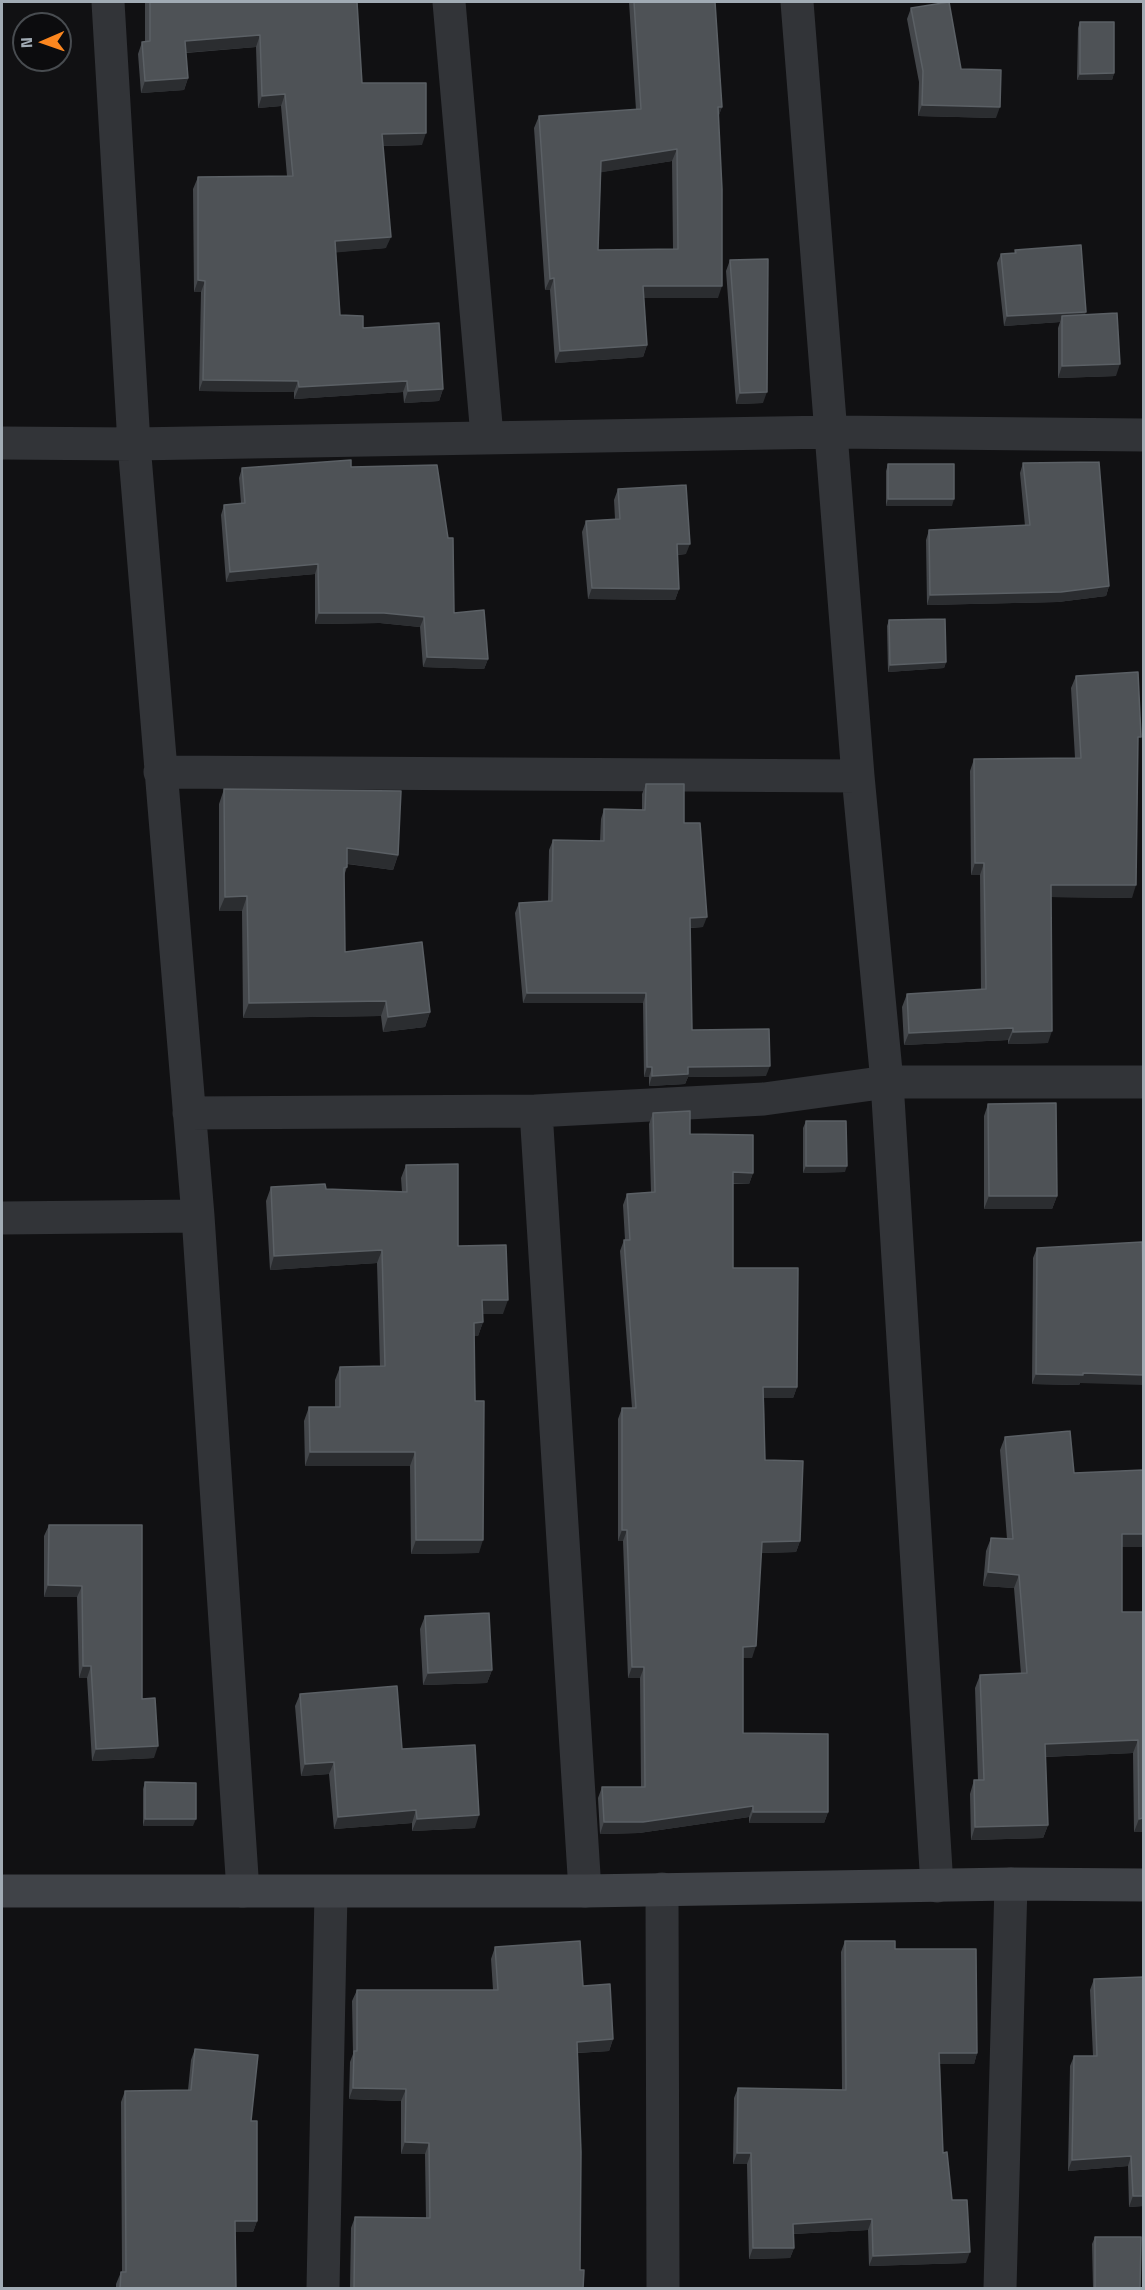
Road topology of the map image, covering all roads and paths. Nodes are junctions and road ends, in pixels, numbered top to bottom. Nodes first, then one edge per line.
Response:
1 (108, 2) edge
2 (449, 2) edge
3 (797, 2) edge
4 (831, 432) junction
5 (1143, 435) edge
6 (487, 436) junction
7 (2, 443) edge
8 (134, 444) junction
9 (160, 772) junction
10 (858, 776) junction
11 (887, 1082) junction
12 (1143, 1082) edge
13 (536, 1111) junction
14 (189, 1113) junction
15 (198, 1216) junction
16 (2, 1218) edge
17 (1011, 1884) junction
18 (1143, 1885) edge
19 (938, 1886) junction
20 (662, 1889) junction
21 (2, 1891) edge
22 (243, 1891) junction
23 (585, 1891) junction
24 (330, 1892) junction
25 (323, 2289) edge
26 (663, 2289) edge
27 (1000, 2289) edge

1 - 8 street
2 - 6 street
3 - 4 street
4 - 5 street
4 - 6 street
4 - 10 street
6 - 8 street
7 - 8 street
8 - 9 street
9 - 10 street
9 - 14 street
10 - 11 street
11 - 12 street
11 - 13 street
11 - 19 street
13 - 14 street
13 - 23 street
14 - 15 street
15 - 16 street
15 - 22 street
17 - 18 street
17 - 19 street
17 - 27 street
19 - 20 street
20 - 23 street
20 - 26 street
21 - 22 street
22 - 24 street
23 - 24 street
24 - 25 street

